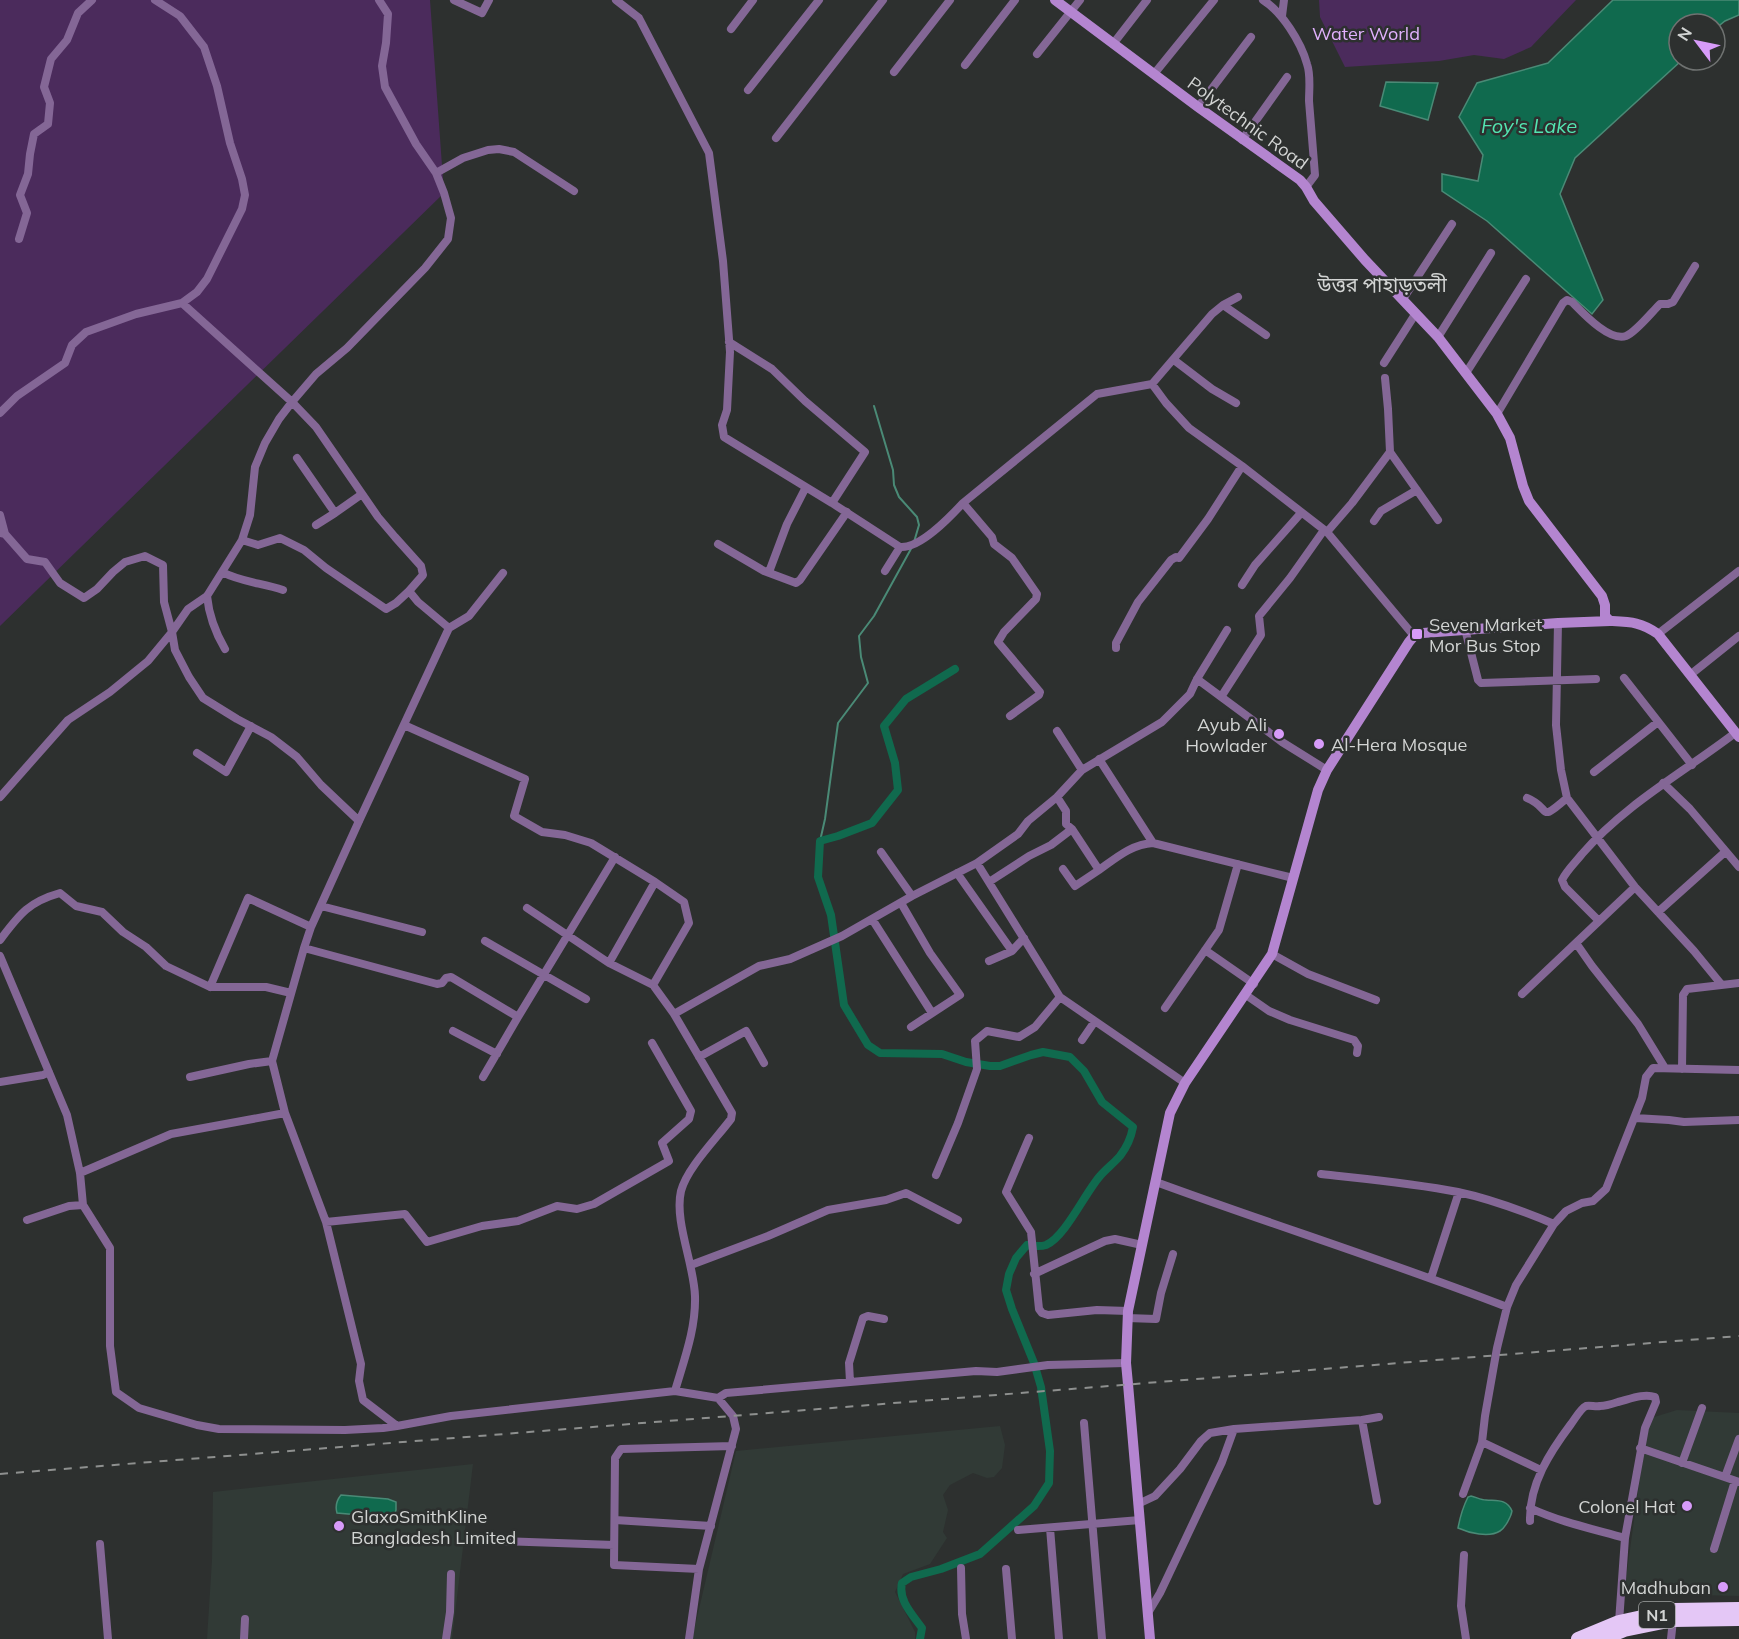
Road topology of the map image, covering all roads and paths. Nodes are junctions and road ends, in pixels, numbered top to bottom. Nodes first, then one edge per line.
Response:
1 (92, 0) edge
2 (155, 0) edge
3 (379, 0) edge
4 (454, 0) edge
5 (489, 0) edge
6 (618, 0) edge
7 (753, 0) edge
8 (819, 0) edge
9 (883, 0) edge
10 (950, 0) edge
11 (1015, 0) edge
12 (1055, 0) edge
13 (1080, 0) edge
14 (1147, 0) edge
15 (1214, 0) edge
16 (1263, 0) edge
17 (1284, 0) edge
18 (1071, 11) junction
19 (1282, 16) junction
20 (731, 29) dead end
21 (1251, 37) dead end
22 (1113, 44) junction
23 (1037, 54) dead end
24 (965, 65) dead end
25 (894, 72) dead end
26 (1154, 74) junction
27 (1287, 77) dead end
28 (748, 90) dead end
29 (1197, 107) junction
30 (776, 138) dead end
31 (1242, 140) junction
32 (436, 173) junction
33 (1306, 187) junction
34 (574, 191) dead end
35 (1452, 224) dead end
36 (19, 238) dead end
37 (1491, 253) dead end
38 (1695, 266) dead end
39 (1526, 279) dead end
40 (1238, 297) dead end
41 (1403, 299) junction
42 (182, 303) junction
43 (1223, 305) junction
44 (1416, 313) junction
45 (1266, 335) dead end
46 (1438, 337) junction
47 (729, 342) junction
48 (1174, 360) junction
49 (1384, 363) dead end
50 (1466, 373) junction
51 (1385, 378) dead end
52 (1152, 384) junction
53 (292, 402) junction
54 (1236, 403) dead end
55 (0, 413) edge
56 (1497, 414) junction
57 (1390, 452) junction
58 (297, 458) dead end
59 (1242, 466) junction
60 (806, 487) junction
61 (1417, 490) junction
62 (362, 494) junction
63 (832, 503) junction
64 (963, 503) junction
65 (847, 512) junction
66 (335, 513) junction
67 (1301, 513) junction
68 (0, 515) edge
69 (1438, 520) dead end
70 (1374, 521) dead end
71 (316, 525) dead end
72 (1325, 531) junction
73 (3, 533) edge
74 (242, 540) junction
75 (718, 544) dead end
76 (904, 547) junction
77 (885, 571) dead end
78 (1739, 571) edge
79 (222, 572) junction
80 (769, 572) junction
81 (503, 573) dead end
82 (1242, 585) dead end
83 (282, 591) dead end
84 (409, 591) junction
85 (207, 596) junction
86 (1610, 621) junction
87 (1558, 623) junction
88 (449, 628) junction
89 (1465, 629) junction
90 (1227, 630) dead end
91 (172, 632) junction
92 (1658, 634) junction
93 (1414, 636) junction
94 (1739, 636) edge
95 (1116, 648) dead end
96 (225, 649) dead end
97 (1690, 675) junction
98 (1624, 678) dead end
99 (1596, 679) dead end
100 (1197, 680) junction
101 (1557, 680) junction
102 (1221, 697) junction
103 (1010, 716) dead end
104 (1659, 722) junction
105 (404, 725) junction
106 (250, 726) junction
107 (1057, 731) dead end
108 (1737, 735) edge
109 (197, 753) dead end
110 (1099, 759) junction
111 (1692, 765) junction
112 (1082, 770) junction
113 (1328, 770) junction
114 (1594, 772) dead end
115 (1663, 783) junction
116 (1057, 796) junction
117 (0, 797) edge
118 (1527, 798) dead end
119 (1567, 798) junction
120 (359, 821) junction
121 (1072, 829) junction
122 (1597, 837) junction
123 (1153, 843) junction
124 (880, 852) dead end
125 (1725, 852) junction
126 (615, 857) junction
127 (977, 863) junction
128 (1238, 864) junction
129 (1738, 864) edge
130 (1064, 869) dead end
131 (1099, 870) junction
132 (957, 873) junction
133 (1293, 878) junction
134 (655, 882) junction
135 (989, 882) junction
136 (1635, 887) junction
137 (912, 896) junction
138 (901, 903) junction
139 (321, 906) junction
140 (527, 908) dead end
141 (1658, 912) junction
142 (872, 919) junction
143 (1599, 921) junction
144 (311, 927) junction
145 (422, 932) dead end
146 (568, 935) junction
147 (1024, 938) junction
148 (0, 940) edge
149 (485, 940) dead end
150 (1576, 943) junction
151 (304, 948) junction
152 (1205, 950) junction
153 (1012, 951) junction
154 (1272, 954) junction
155 (0, 956) edge
156 (989, 961) dead end
157 (609, 963) junction
158 (2, 967) edge
159 (544, 974) junction
160 (1739, 983) edge
161 (1254, 984) junction
162 (1720, 984) junction
163 (653, 985) junction
164 (210, 987) junction
165 (291, 993) junction
166 (1522, 994) dead end
167 (1246, 995) junction
168 (1059, 997) junction
169 (586, 999) dead end
170 (1376, 1000) dead end
171 (1165, 1008) dead end
172 (932, 1013) junction
173 (674, 1014) junction
174 (518, 1017) junction
175 (1095, 1021) junction
176 (911, 1027) dead end
177 (453, 1031) dead end
178 (1082, 1040) dead end
179 (652, 1042) dead end
180 (1357, 1053) dead end
181 (497, 1054) junction
182 (699, 1057) junction
183 (272, 1060) junction
184 (764, 1063) dead end
185 (1665, 1068) junction
186 (1682, 1069) junction
187 (1739, 1070) edge
188 (49, 1072) junction
189 (190, 1077) dead end
190 (483, 1077) dead end
191 (0, 1082) edge
192 (1185, 1083) junction
193 (285, 1113) junction
194 (1635, 1118) junction
195 (1739, 1120) edge
196 (1029, 1138) dead end
197 (80, 1173) junction
198 (1321, 1173) dead end
199 (936, 1175) dead end
200 (1156, 1182) junction
201 (1459, 1192) junction
202 (83, 1205) junction
203 (27, 1220) dead end
204 (958, 1220) dead end
205 (326, 1222) junction
206 (1554, 1224) junction
207 (1142, 1245) junction
208 (1173, 1254) dead end
209 (691, 1265) junction
210 (1034, 1274) junction
211 (1431, 1278) junction
212 (1507, 1307) junction
213 (1128, 1315) junction
214 (884, 1319) dead end
215 (1126, 1363) junction
216 (850, 1382) junction
217 (675, 1390) junction
218 (718, 1398) junction
219 (1702, 1408) dead end
220 (1379, 1417) dead end
221 (1362, 1420) junction
222 (1084, 1423) dead end
223 (398, 1426) junction
224 (1234, 1429) junction
225 (1739, 1439) edge
226 (1482, 1442) junction
227 (732, 1446) junction
228 (1640, 1448) junction
229 (1682, 1463) junction
230 (1541, 1470) junction
231 (1725, 1477) junction
232 (1737, 1481) edge
233 (1463, 1494) dead end
234 (1377, 1501) dead end
235 (1138, 1504) junction
236 (1530, 1508) junction
237 (615, 1520) junction
238 (1140, 1520) junction
239 (1530, 1521) dead end
240 (1093, 1524) junction
241 (711, 1526) junction
242 (1050, 1528) junction
243 (1018, 1530) dead end
244 (1625, 1538) junction
245 (501, 1541) dead end
246 (100, 1544) dead end
247 (614, 1545) junction
248 (1714, 1550) dead end
249 (1464, 1555) dead end
250 (961, 1568) dead end
251 (699, 1569) junction
252 (1006, 1569) dead end
253 (451, 1574) dead end
254 (1739, 1609) edge
255 (1148, 1613) junction
256 (245, 1619) dead end
257 (1673, 1620) junction
258 (1739, 1620) edge
259 (1619, 1622) junction
260 (108, 1639) edge
261 (244, 1639) edge
262 (446, 1639) edge
263 (689, 1639) edge
264 (966, 1639) edge
265 (1012, 1639) edge
266 (1059, 1639) edge
267 (1102, 1639) edge
268 (1150, 1639) edge
269 (1466, 1639) edge
270 (1578, 1639) edge
271 (1603, 1639) edge
272 (1671, 1639) edge

1 - 36 street
2 - 42 street
3 - 32 street
4 - 5 street
6 - 47 street
7 - 20 street
8 - 28 street
9 - 30 street
10 - 25 street
11 - 24 street
12 - 18 street, Polytechnic Road
13 - 18 street
14 - 22 street
15 - 26 street
16 - 19 street
17 - 19 street
18 - 22 street, Polytechnic Road
18 - 23 street
19 - 33 street
21 - 29 street
22 - 26 street, Polytechnic Road
26 - 29 street, Polytechnic Road
27 - 31 street
29 - 31 street, Polytechnic Road
31 - 33 street, Polytechnic Road
32 - 34 street
32 - 53 street
33 - 41 street, Polytechnic Road
35 - 41 street
37 - 46 street
38 - 56 street
39 - 50 street
40 - 43 street
41 - 44 street, Polytechnic Road
42 - 53 street
42 - 55 street
43 - 45 street
43 - 48 street
44 - 46 street, Polytechnic Road
44 - 49 street
46 - 50 street, Polytechnic Road
47 - 60 street
47 - 63 street
48 - 52 street
48 - 54 street
50 - 56 street, Polytechnic Road
51 - 57 street
52 - 59 street
52 - 64 street
53 - 62 street
53 - 74 street
56 - 86 street, Polytechnic Road
57 - 61 street
57 - 72 street
58 - 66 street
59 - 67 street
59 - 95 street
60 - 63 street
60 - 80 street
61 - 69 street
61 - 70 street
62 - 66 street
62 - 84 street
63 - 65 street
64 - 76 street
64 - 103 street
65 - 76 street
65 - 80 street
66 - 71 street
67 - 72 street
67 - 82 street
68 - 73 street
72 - 93 street
72 - 102 street
73 - 91 street
74 - 79 street
74 - 84 street
75 - 80 street
76 - 77 street
78 - 92 street
79 - 83 street
79 - 85 street
81 - 88 street
84 - 88 street
85 - 91 street
85 - 96 street
86 - 87 street
86 - 92 street
87 - 89 street
87 - 101 street
88 - 105 street
89 - 93 street
89 - 101 street
90 - 100 street
91 - 106 street
91 - 117 street
92 - 97 street
93 - 113 street
94 - 97 street
97 - 108 street
98 - 104 street
99 - 101 street
100 - 102 street
100 - 110 street
101 - 119 street
102 - 113 street
104 - 111 street
104 - 114 street
105 - 120 street
105 - 126 street
106 - 109 street
106 - 120 street
107 - 112 street
108 - 111 street
110 - 112 street
110 - 123 street
111 - 115 street
112 - 116 street
113 - 133 street
115 - 122 street
115 - 125 street
116 - 121 street
116 - 127 street
118 - 119 street
119 - 122 street
120 - 139 street
121 - 131 street
121 - 135 street
122 - 136 street
122 - 143 street
123 - 128 street
123 - 131 street
124 - 137 street
125 - 129 street
125 - 141 street
126 - 134 street
126 - 146 street
127 - 132 street
127 - 135 street
128 - 133 street
128 - 152 street
130 - 131 street
132 - 137 street
132 - 153 street
133 - 154 street
134 - 157 street
134 - 163 street
135 - 147 street
136 - 141 street
136 - 143 street
137 - 138 street
138 - 142 street
138 - 172 street
139 - 144 street
139 - 145 street
140 - 146 street
141 - 162 street
142 - 172 street
142 - 173 street
143 - 150 street
144 - 151 street
144 - 164 street
146 - 157 street
146 - 159 street
147 - 153 street
147 - 168 street
148 - 164 street
149 - 159 street
150 - 166 street
150 - 185 street
151 - 165 street
151 - 174 street
152 - 161 street
152 - 171 street
153 - 156 street
154 - 161 street
154 - 170 street
155 - 158 street
157 - 163 street
158 - 188 street
159 - 169 street
159 - 174 street
160 - 162 street
161 - 167 street
162 - 186 street
163 - 173 street
164 - 165 street
165 - 183 street
167 - 180 street
167 - 192 street
168 - 175 street
168 - 199 street
172 - 176 street
173 - 182 street
174 - 181 street
175 - 178 street
175 - 192 street
177 - 181 street
179 - 205 street
181 - 190 street
182 - 184 street
182 - 209 street
183 - 189 street
183 - 193 street
185 - 186 street
185 - 194 street
186 - 187 street
188 - 191 street
188 - 197 street
192 - 200 street
193 - 197 street
193 - 205 street
194 - 195 street
194 - 206 street
196 - 210 street
197 - 202 street
198 - 201 street
200 - 207 street
200 - 211 street
201 - 206 street
201 - 211 street
202 - 203 street
202 - 223 street
204 - 209 street
205 - 223 street
206 - 212 street
207 - 210 street
207 - 213 street
208 - 213 street
209 - 217 street
210 - 213 street
211 - 212 street
212 - 226 street
213 - 215 street
214 - 216 street
215 - 216 street
215 - 235 street
216 - 218 street
217 - 218 street
217 - 223 street
218 - 227 street
219 - 229 street
220 - 221 street
221 - 224 street
221 - 234 street
222 - 240 street
224 - 235 street
224 - 255 street
225 - 231 street
226 - 230 street
226 - 233 street
227 - 237 street
227 - 241 street
228 - 229 street
228 - 230 street
228 - 244 street
229 - 231 street
230 - 236 street
231 - 232 street
232 - 248 street
235 - 238 street
236 - 239 street
236 - 244 street
237 - 241 street
237 - 247 street
238 - 240 street
238 - 255 street
240 - 242 street
240 - 267 street
241 - 251 street
242 - 243 street
242 - 266 street
244 - 259 street
245 - 247 street
246 - 260 street
247 - 251 street
249 - 269 street
250 - 264 street
251 - 263 street
252 - 265 street
253 - 262 street
254 - 259 highway, N1
255 - 268 street
256 - 261 street
257 - 258 highway, N1
257 - 271 highway, N1
257 - 272 street
259 - 270 highway, N1

